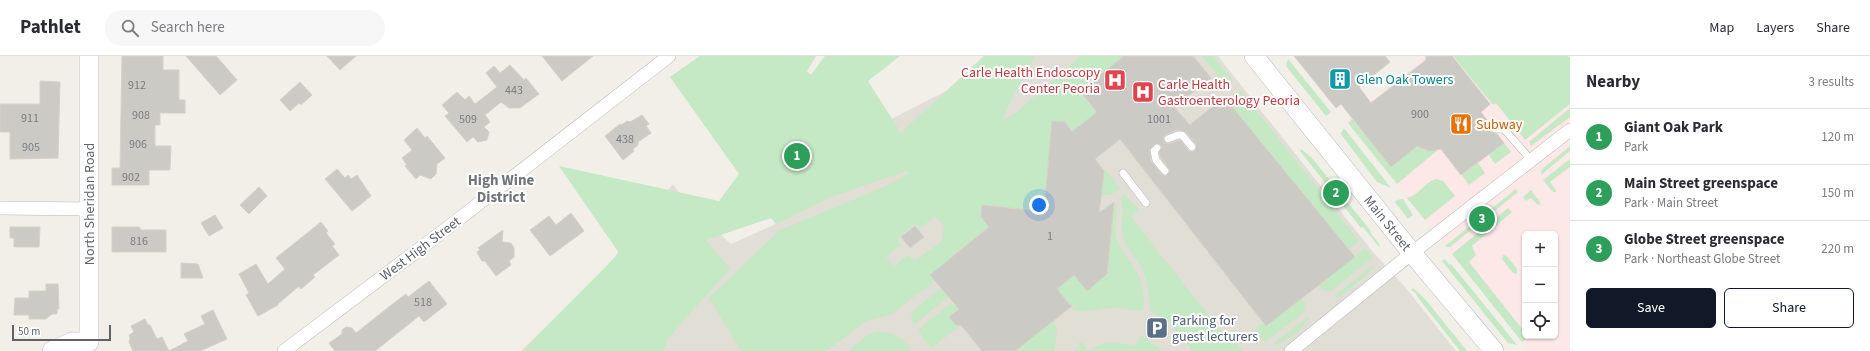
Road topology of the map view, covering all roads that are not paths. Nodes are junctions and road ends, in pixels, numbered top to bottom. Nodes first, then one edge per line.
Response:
1 (89, 56) edge
2 (668, 56) edge
3 (1254, 56) edge
4 (1495, 129) dead end
5 (1570, 130) edge
6 (1168, 139) dead end
7 (1192, 147) dead end
8 (1156, 148) dead end
9 (1531, 160) junction
10 (1165, 171) dead end
11 (1123, 174) dead end
12 (1146, 203) dead end
13 (0, 208) edge
14 (90, 209) junction
15 (1412, 253) junction
16 (89, 346) edge
17 (52, 351) edge
18 (284, 351) edge
19 (1291, 351) edge
20 (1494, 351) edge

1 - 14 main road, North Sheridan Road
2 - 18 street, West High Street
3 - 15 main road, Main Street
4 - 9 lane
5 - 9 street
6 - 7 lane
8 - 10 lane
9 - 15 street
11 - 12 lane
13 - 14 street
14 - 16 main road, North Sheridan Road
15 - 19 street
15 - 20 main road, Main Street
16 - 17 main road

